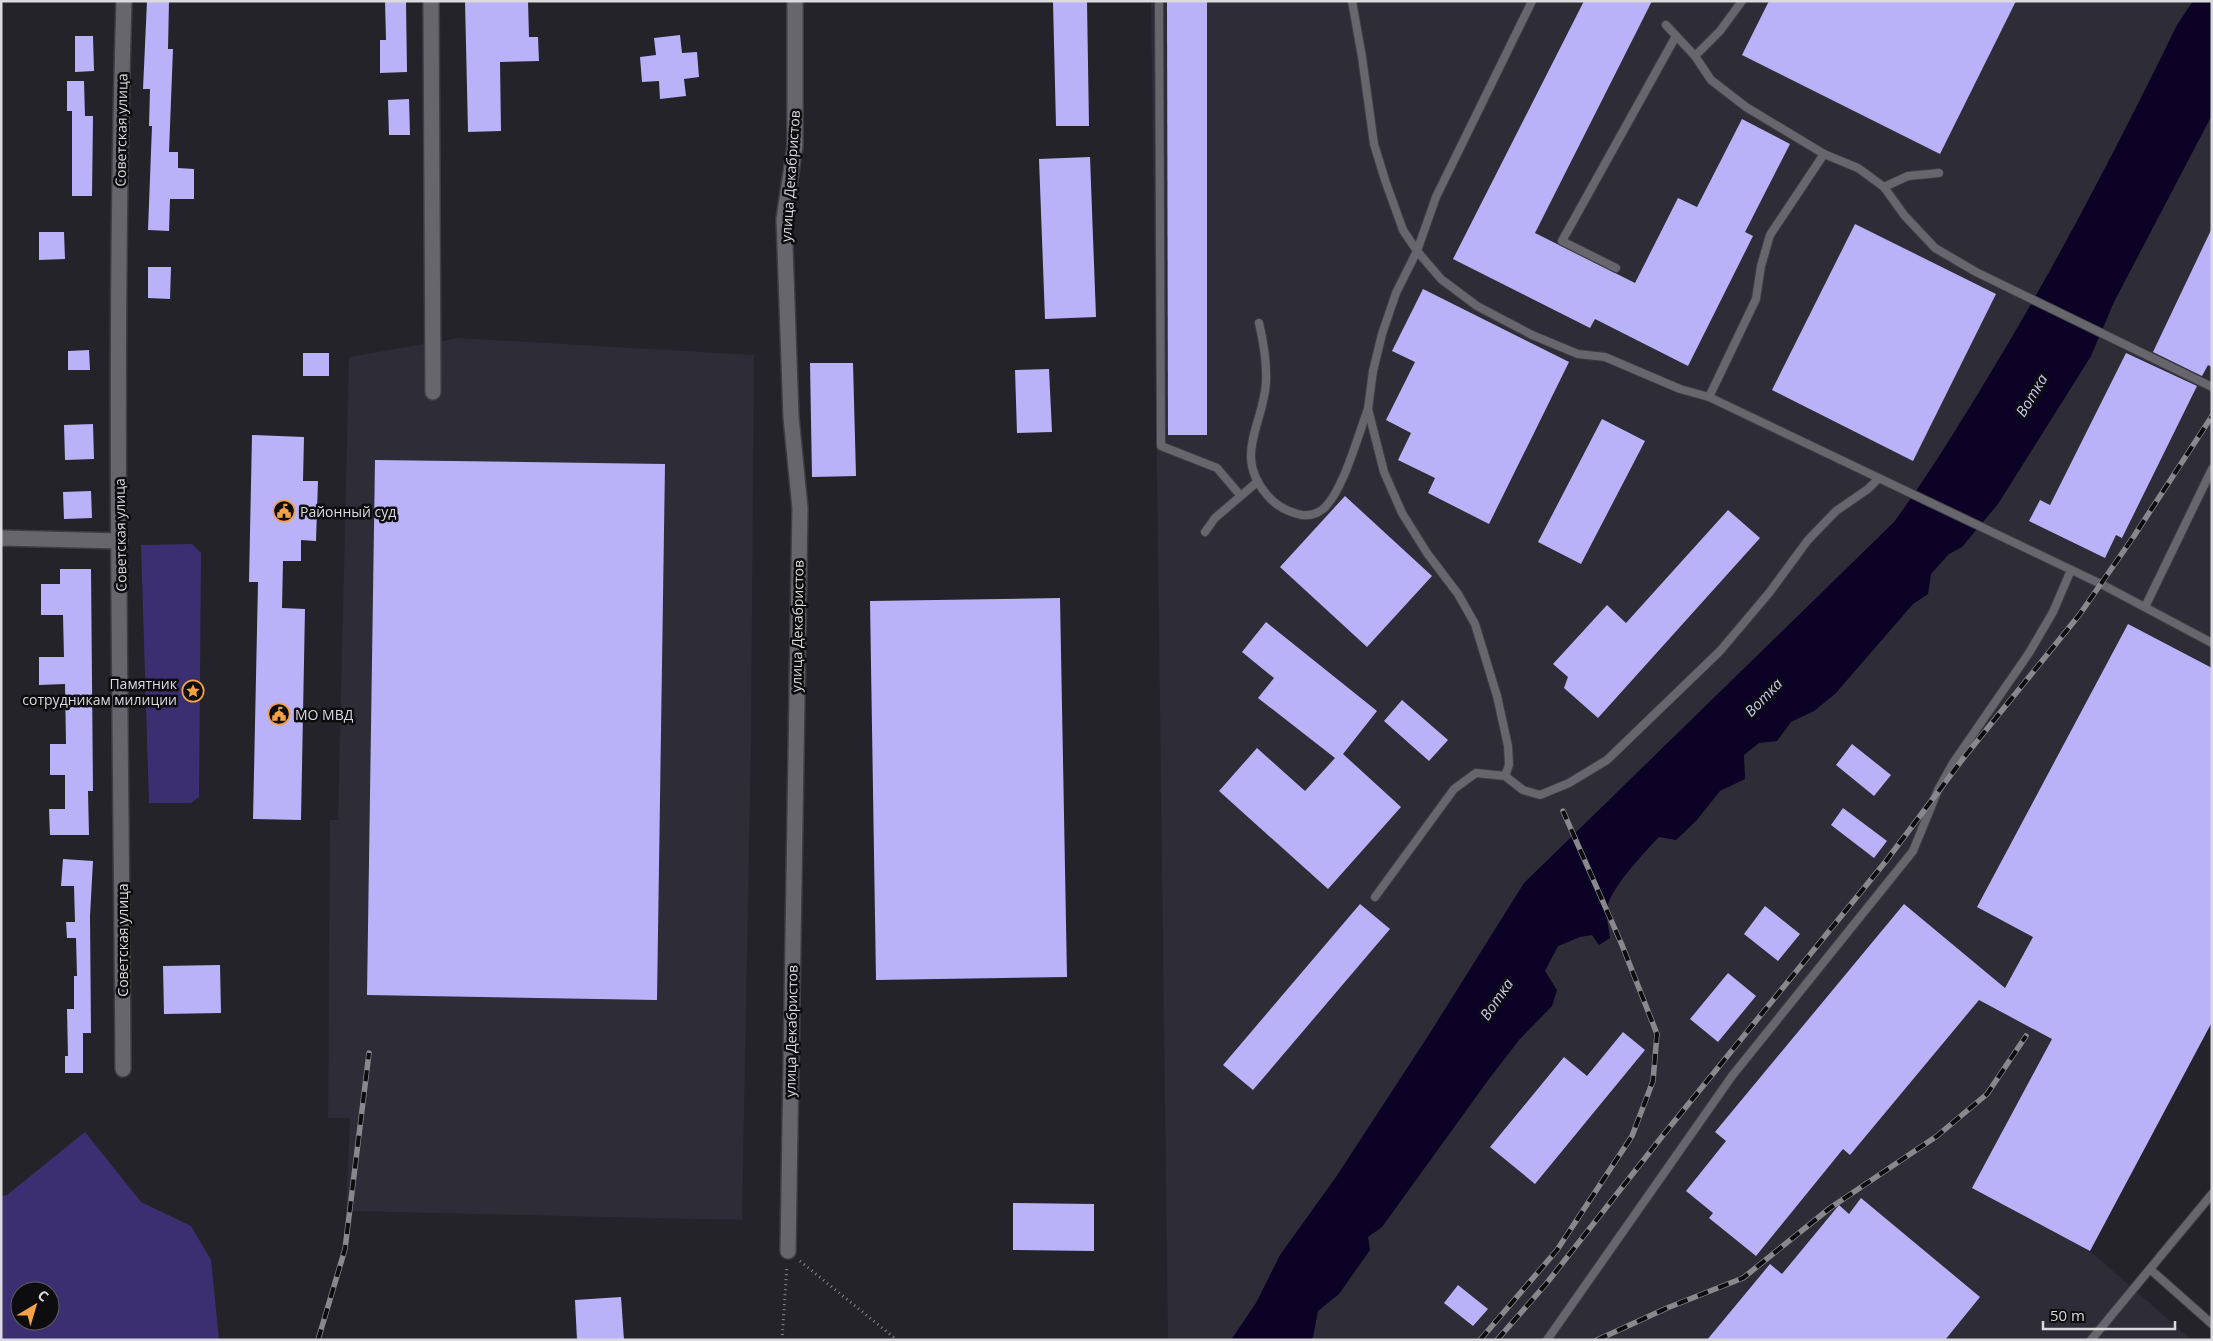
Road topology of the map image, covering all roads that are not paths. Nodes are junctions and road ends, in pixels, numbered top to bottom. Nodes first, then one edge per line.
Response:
1 (124, 1) edge
2 (431, 1) edge
3 (796, 1) edge
4 (1159, 1) edge
5 (1352, 1) edge
6 (1532, 1) edge
7 (1742, 1) edge
8 (1666, 24) dead end
9 (1676, 36) junction
10 (1695, 56) junction
11 (1824, 154) junction
12 (1939, 173) dead end
13 (1884, 187) junction
14 (1417, 252) junction
15 (1616, 268) dead end
16 (1259, 323) dead end
17 (2212, 387) edge
18 (433, 392) dead end
19 (1709, 397) junction
20 (1368, 409) junction
21 (2212, 469) edge
22 (1878, 479) junction
23 (1256, 483) junction
24 (1240, 495) junction
25 (1205, 532) dead end
26 (1, 538) edge
27 (120, 541) junction
28 (2071, 570) junction
29 (2145, 608) junction
30 (2212, 643) edge
31 (1505, 776) junction
32 (1375, 897) dead end
33 (123, 1070) dead end
34 (2212, 1194) edge
35 (788, 1251) road end
36 (2151, 1270) junction
37 (2212, 1324) edge
38 (1547, 1340) edge
39 (2091, 1340) edge

1 - 27 street, Советская улица
2 - 18 street
3 - 35 street, улица Декабристов
4 - 24 lane
5 - 14 lane
6 - 14 lane
7 - 10 lane
8 - 9 lane
9 - 10 lane
9 - 15 lane
10 - 11 lane
11 - 13 lane
11 - 19 lane
12 - 13 lane
13 - 17 lane
14 - 19 lane
14 - 20 lane
16 - 23 lane
19 - 22 lane
20 - 23 lane
20 - 31 lane
21 - 29 lane
22 - 28 lane
22 - 31 lane
23 - 24 lane
24 - 25 lane
26 - 27 street
27 - 33 street, Советская улица
28 - 29 lane
28 - 38 lane
29 - 30 lane
31 - 32 lane
34 - 36 lane
36 - 37 lane
36 - 39 lane

